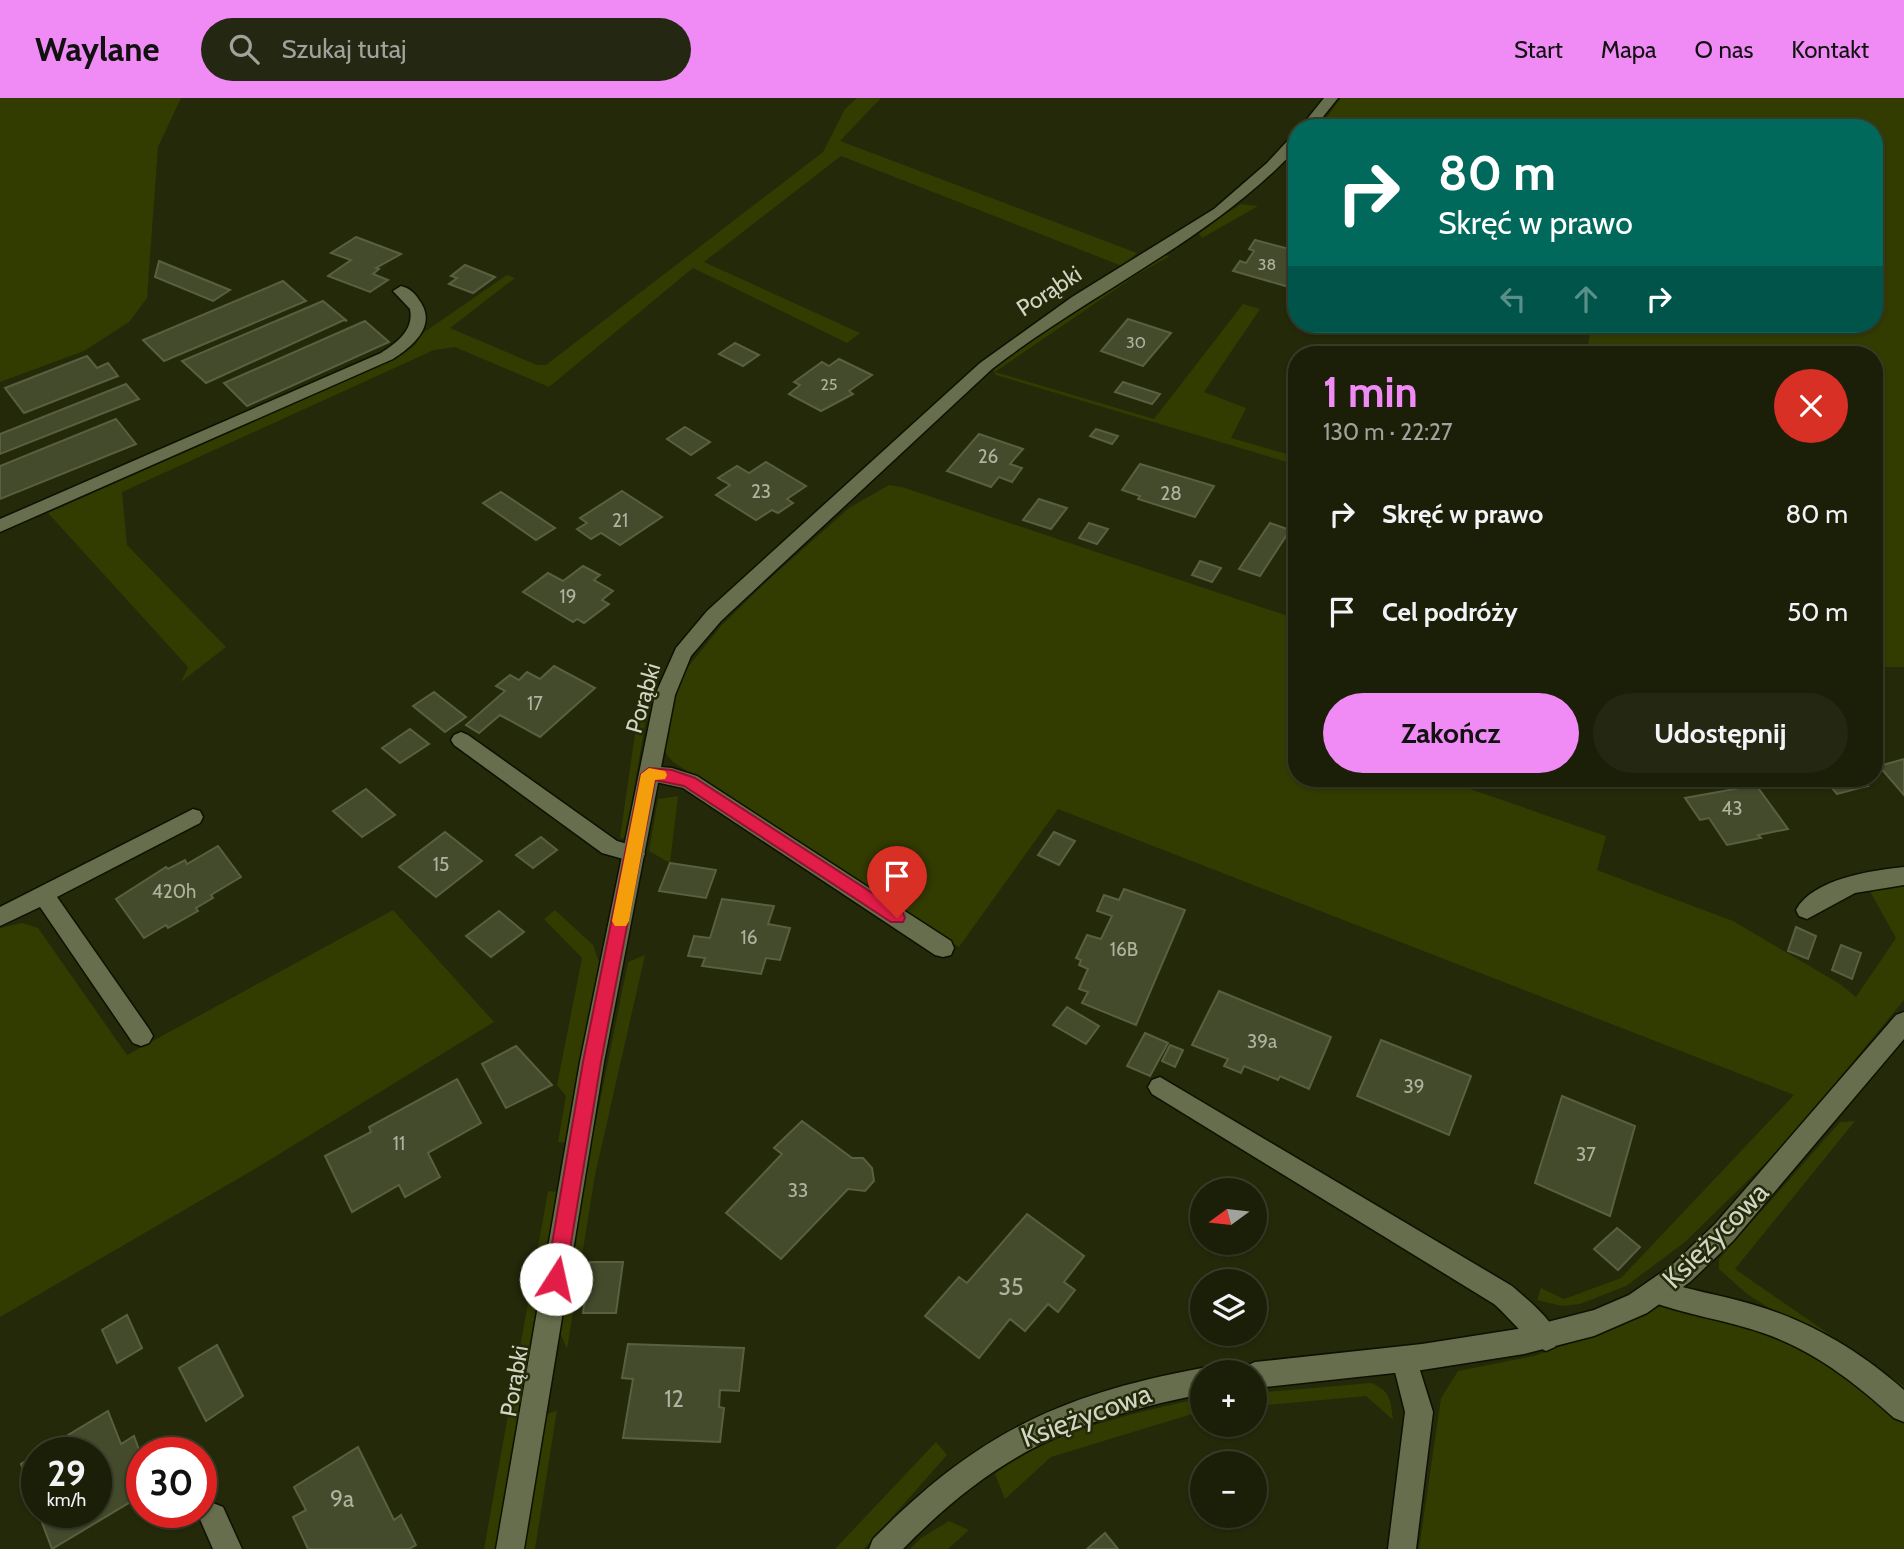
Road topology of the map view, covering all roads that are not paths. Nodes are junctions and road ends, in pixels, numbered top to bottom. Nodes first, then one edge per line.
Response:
1 (1331, 98) edge
2 (1314, 119) edge
3 (1288, 149) edge
4 (401, 291) dead end
5 (0, 526) edge
6 (461, 740) dead end
7 (649, 774) junction
8 (193, 817) dead end
9 (634, 854) junction
10 (1904, 876) edge
11 (43, 894) junction
12 (1807, 910) dead end
13 (0, 917) edge
14 (943, 948) dead end
15 (1904, 1022) edge
16 (141, 1036) dead end
17 (1160, 1087) dead end
18 (1658, 1292) junction
19 (1546, 1338) junction
20 (1405, 1360) junction
21 (1267, 1374) edge
22 (1190, 1383) edge
23 (1904, 1408) edge
24 (217, 1526) edge
25 (228, 1549) edge
26 (510, 1549) edge
27 (883, 1549) edge
28 (1402, 1549) edge

1 - 2 street
3 - 7 street, Porąbki
4 - 5 street
6 - 9 street
7 - 9 street, Porąbki
7 - 14 street
8 - 11 street
9 - 26 street, Porąbki
10 - 12 street
11 - 13 street
11 - 16 street
15 - 18 street, Księżycowa
17 - 19 street
18 - 19 street, Księżycowa
18 - 23 street
19 - 20 street, Księżycowa
20 - 21 street, Księżycowa
20 - 28 street
22 - 27 street, Księżycowa
24 - 25 street

